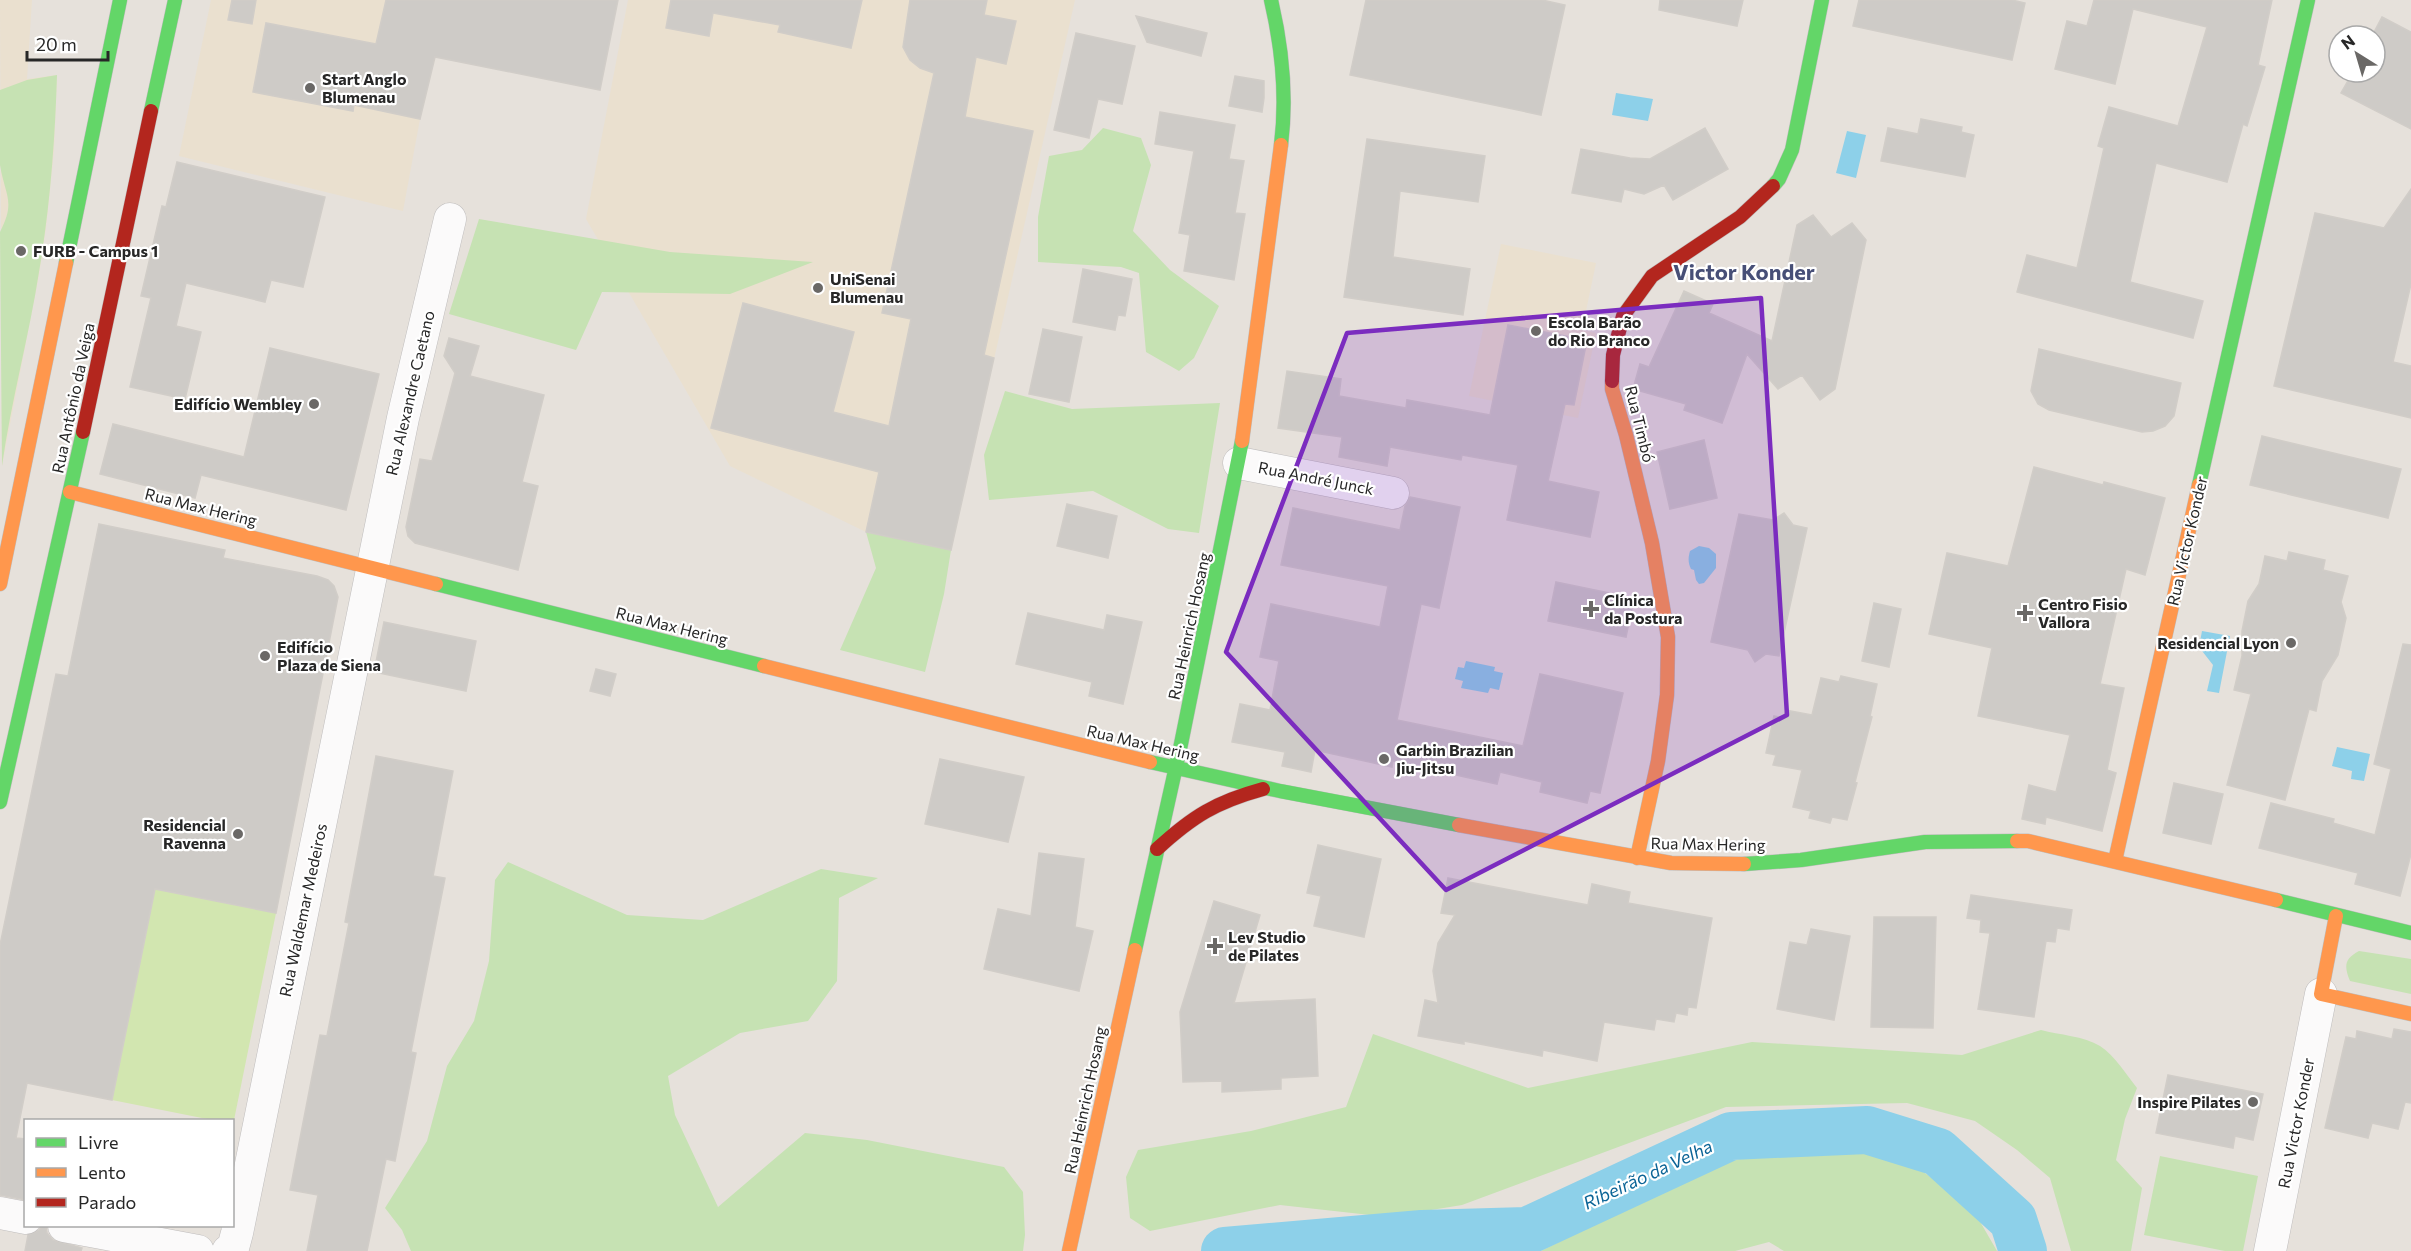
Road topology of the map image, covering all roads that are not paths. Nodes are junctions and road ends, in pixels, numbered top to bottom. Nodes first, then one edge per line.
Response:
1 (120, 0) edge
2 (175, 0) edge
3 (1271, 0) edge
4 (1822, 0) edge
5 (2308, 0) edge
6 (450, 219) dead end
7 (1239, 463) junction
8 (65, 490) junction
9 (1393, 493) dead end
10 (372, 567) junction
11 (0, 584) edge
12 (1176, 769) junction
13 (1266, 788) junction
14 (0, 802) edge
15 (1157, 849) junction
16 (1637, 858) junction
17 (2115, 861) junction
18 (2336, 916) junction
19 (2411, 933) edge
20 (2321, 994) junction
21 (2411, 1014) edge
22 (0, 1213) edge
23 (24, 1218) edge
24 (69, 1227) edge
25 (198, 1251) edge
26 (228, 1251) edge
27 (1069, 1251) edge
28 (2270, 1251) edge

1 - 11 main road, Rua Antônio da Veiga
2 - 8 main road, Rua Antônio da Veiga
3 - 7 main road, Rua Heinrich Hosang
4 - 16 main road, Rua Timbó
5 - 17 main road, Rua Victor Konder
6 - 10 street, Rua Alexandre Caetano
7 - 9 street, Rua André Junck
7 - 12 main road, Rua Heinrich Hosang
8 - 10 main road, Rua Max Hering
8 - 14 main road, Rua Antônio da Veiga
10 - 12 main road, Rua Max Hering
10 - 26 street, Rua Waldemar Medeiros
12 - 13 main road, Rua Max Hering
12 - 15 main road, Rua Heinrich Hosang
13 - 15 main road, Rua Max Hering
13 - 16 main road, Rua Max Hering
15 - 27 main road, Rua Heinrich Hosang
16 - 17 main road, Rua Max Hering
17 - 18 main road
18 - 19 main road
18 - 20 main road
20 - 21 main road
20 - 28 street, Rua Victor Konder
22 - 23 street
24 - 25 street

